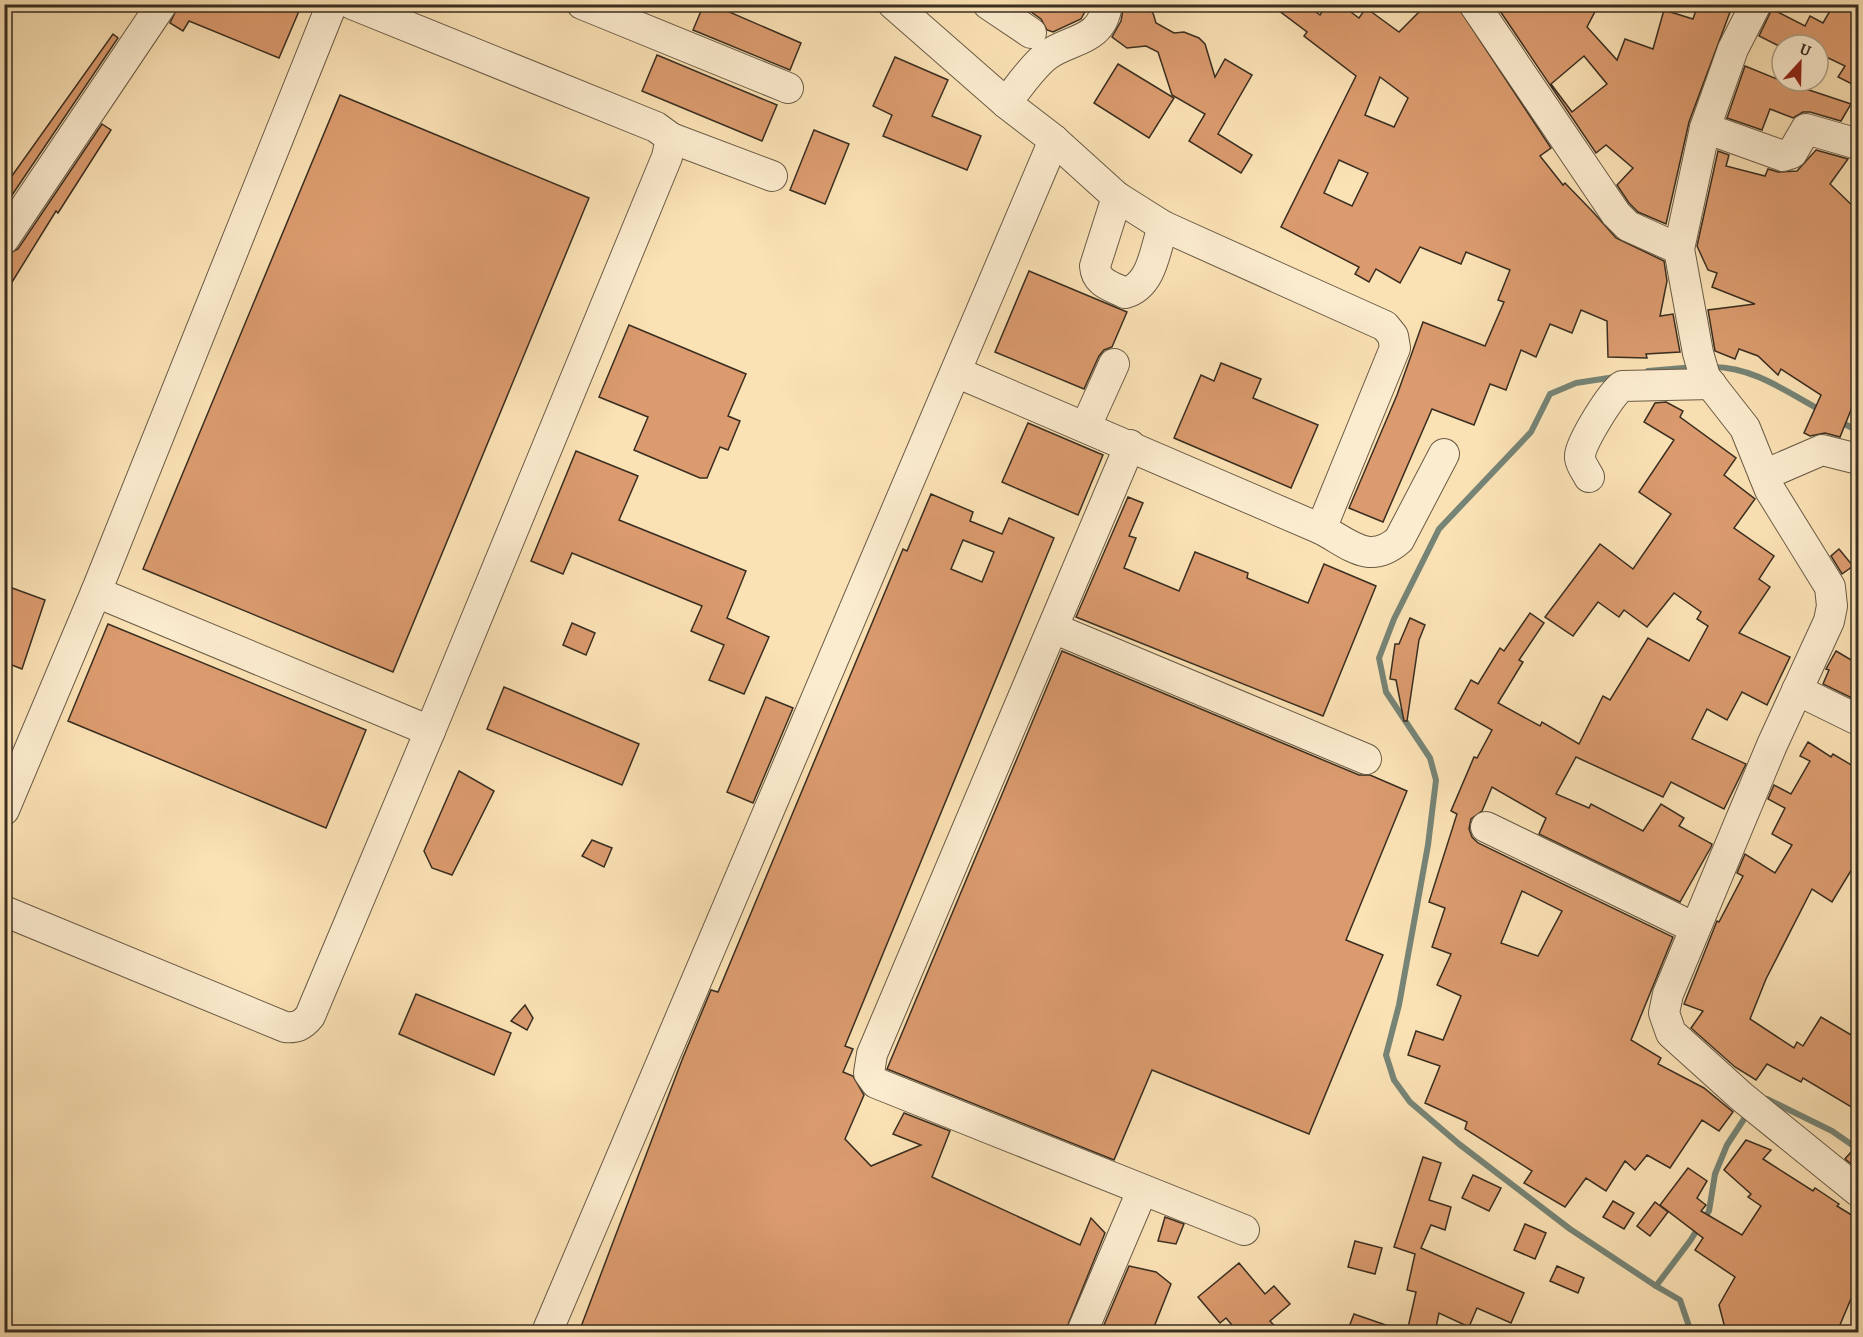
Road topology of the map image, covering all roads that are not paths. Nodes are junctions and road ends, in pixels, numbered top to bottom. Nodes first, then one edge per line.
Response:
1 (162, 4) edge
2 (332, 4) edge
3 (352, 4) edge
4 (582, 4) edge
5 (893, 4) edge
6 (988, 4) edge
7 (1107, 4) edge
8 (1474, 4) edge
9 (1756, 4) edge
10 (1031, 33) dead end
11 (788, 88) dead end
12 (1006, 103) junction
13 (1705, 128) junction
14 (671, 138) junction
15 (1054, 140) junction
16 (1858, 144) edge
17 (772, 176) dead end
18 (1117, 197) junction
19 (1163, 226) junction
20 (4, 239) edge
21 (1679, 249) junction
22 (1114, 364) dead end
23 (1705, 371) junction
24 (956, 372) junction
25 (1086, 426) junction
26 (1130, 445) junction
27 (1444, 454) dead end
28 (1858, 459) edge
29 (1764, 475) junction
30 (1589, 477) dead end
31 (1321, 529) junction
32 (96, 592) junction
33 (1053, 628) junction
34 (1797, 690) junction
35 (1858, 720) edge
36 (430, 730) junction
37 (1366, 759) dead end
38 (4, 810) edge
39 (1486, 827) dead end
40 (4, 911) edge
41 (1695, 928) junction
42 (1142, 1191) junction
43 (1858, 1191) edge
44 (1244, 1230) dead end
45 (547, 1332) edge
46 (1083, 1332) edge

1 - 20 street
2 - 32 street
3 - 14 street
4 - 11 street
5 - 12 street
6 - 10 street
7 - 12 street
8 - 21 street
9 - 13 street
12 - 15 street
13 - 16 street
13 - 21 street
14 - 17 street
14 - 36 street
15 - 18 street
15 - 24 street
18 - 19 street
18 - 19 street
19 - 31 street
21 - 23 street
22 - 25 street
23 - 29 street
23 - 30 street
24 - 25 street
24 - 45 street
25 - 26 street
26 - 31 street
26 - 33 street
27 - 31 street
28 - 29 street
29 - 34 street
32 - 36 street
32 - 38 street
33 - 37 street
33 - 42 street
34 - 35 street
34 - 41 street
36 - 40 street
39 - 41 street
41 - 43 street
42 - 44 street
42 - 46 street

